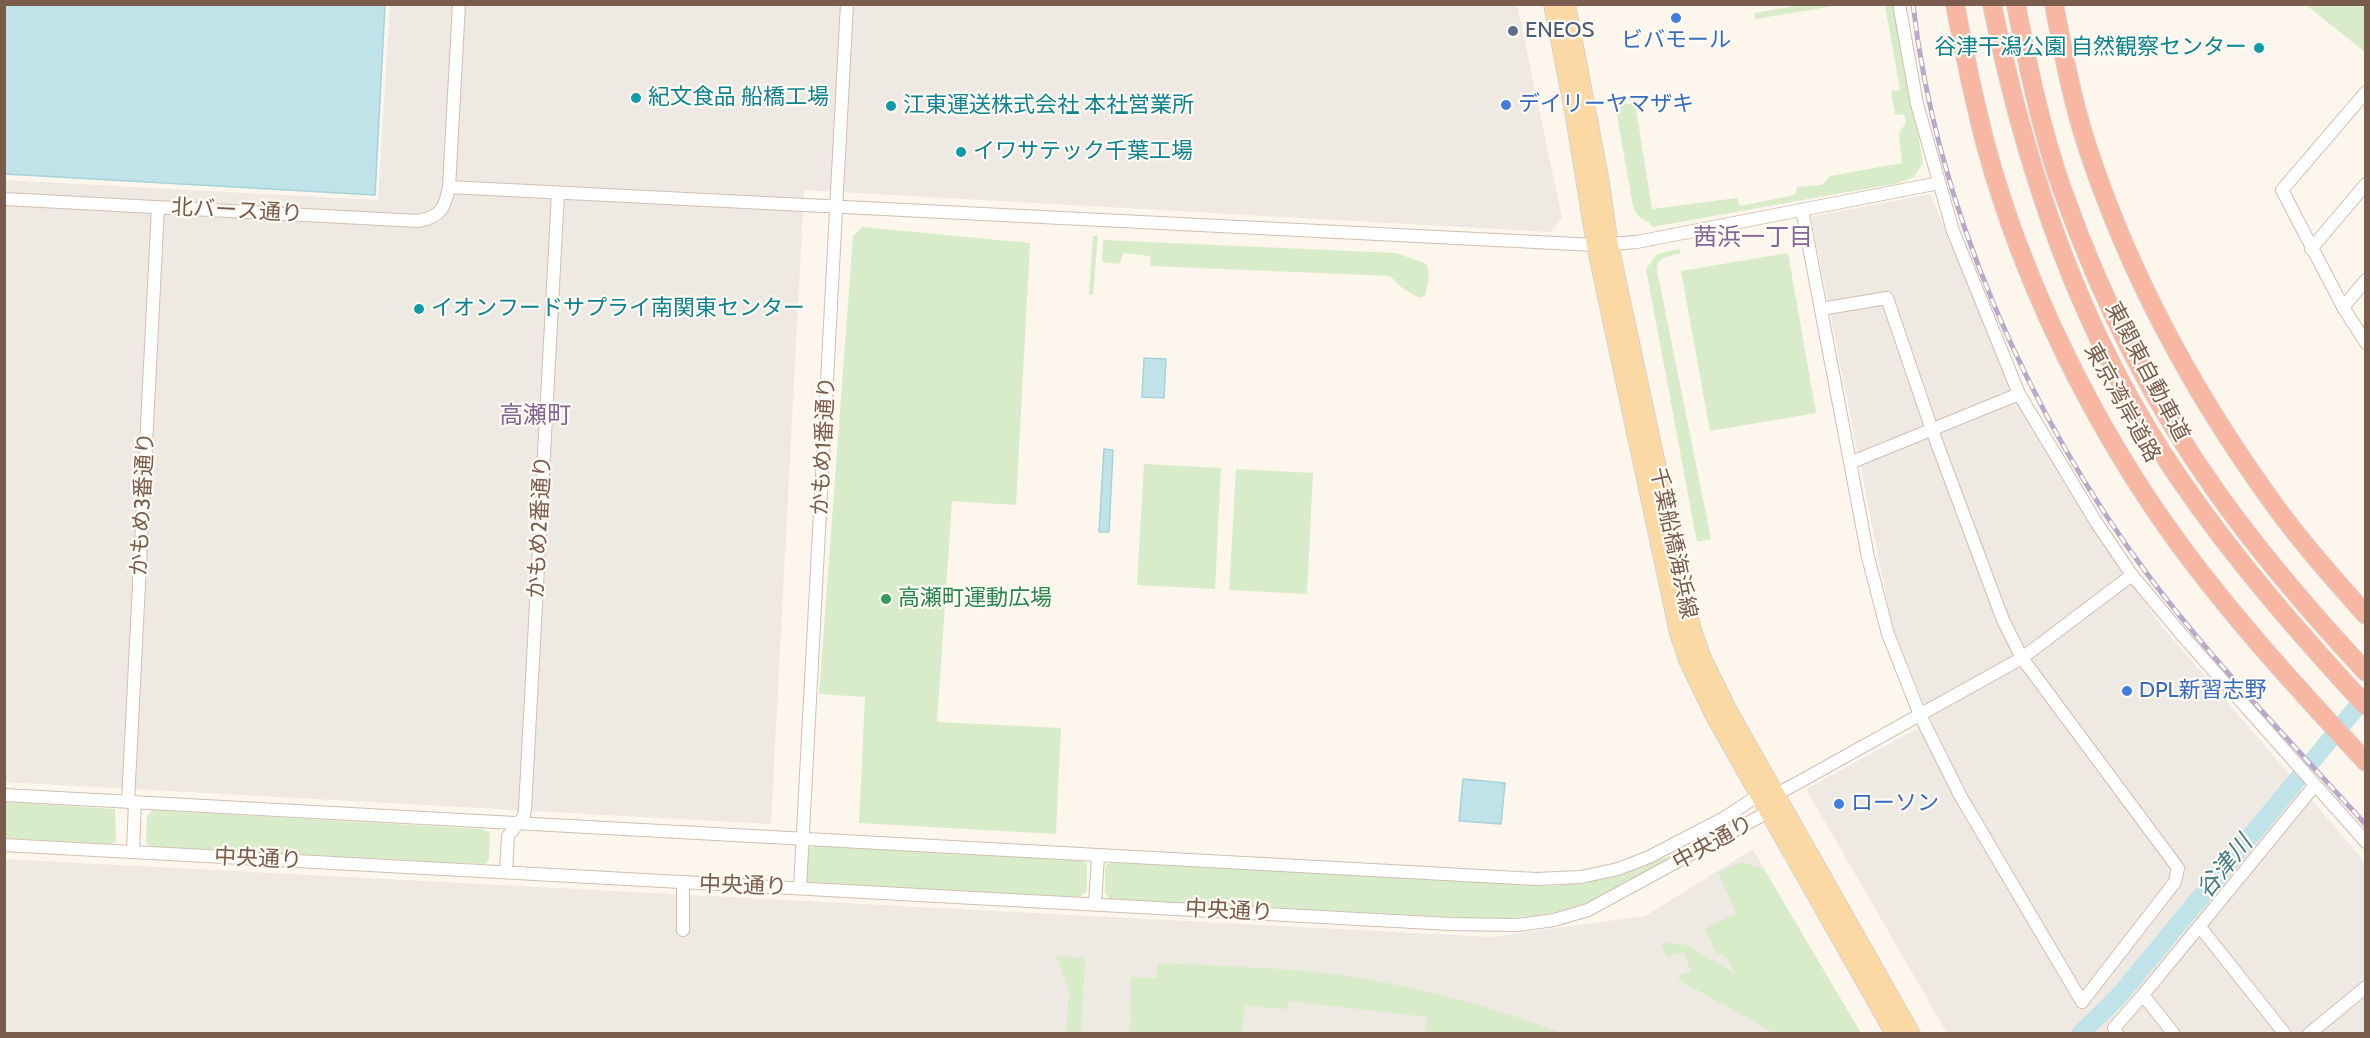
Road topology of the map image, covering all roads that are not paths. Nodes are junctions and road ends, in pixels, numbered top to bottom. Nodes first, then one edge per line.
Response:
1 (459, 4) edge
2 (847, 4) edge
3 (1552, 4) edge
4 (1567, 4) edge
5 (1899, 4) edge
6 (1955, 4) edge
7 (1992, 4) edge
8 (2016, 4) edge
9 (2044, 4) edge
10 (2054, 4) edge
11 (2366, 92) edge
12 (2086, 144) junction
13 (1939, 183) junction
14 (2366, 184) edge
15 (448, 187) junction
16 (558, 193) junction
17 (4, 199) edge
18 (158, 207) junction
19 (837, 207) junction
20 (1802, 210) junction
21 (1603, 245) junction
22 (2311, 249) junction
23 (2366, 280) edge
24 (2343, 307) junction
25 (1821, 309) junction
26 (2366, 343) edge
27 (2019, 394) junction
28 (1932, 430) junction
29 (1852, 462) junction
30 (2132, 575) junction
31 (2366, 615) edge
32 (2022, 658) junction
33 (2366, 672) edge
34 (2366, 706) edge
35 (1920, 715) junction
36 (2364, 760) edge
37 (2315, 786) junction
38 (4, 795) edge
39 (1767, 795) junction
40 (131, 802) junction
41 (1768, 812) junction
42 (519, 823) junction
43 (802, 840) junction
44 (2366, 842) edge
45 (4, 845) edge
46 (133, 852) junction
47 (1098, 856) junction
48 (506, 872) junction
49 (683, 883) junction
50 (800, 888) junction
51 (1095, 904) junction
52 (2200, 927) junction
53 (683, 930) dead end
54 (2366, 987) edge
55 (2144, 995) junction
56 (1894, 1034) edge
57 (1912, 1034) edge
58 (2117, 1034) edge
59 (2174, 1034) edge
60 (2285, 1034) edge
61 (2308, 1034) edge

1 - 15 street
2 - 19 street, かもめ1番通り
3 - 21 main road, 千葉船橋海浜線
4 - 21 main road, 千葉船橋海浜線
5 - 13 street
6 - 36 highway, 東京湾岸道路
7 - 34 highway, 東関東自動車道
8 - 33 highway, 東関東自動車道
9 - 12 highway
10 - 12 highway
11 - 22 street
12 - 31 highway
13 - 20 street
13 - 27 street
14 - 22 street
15 - 16 street
15 - 18 street, 北バース通り
16 - 19 street
16 - 42 street, かもめ2番通り
17 - 18 street, 北バース通り
18 - 40 street, かもめ3番通り
19 - 21 street
19 - 43 street, かもめ1番通り
20 - 21 street
20 - 25 street
21 - 39 main road, 千葉船橋海浜線
22 - 24 street
23 - 24 street
24 - 26 street
25 - 28 street
25 - 29 street
27 - 28 street
27 - 30 street
28 - 29 street
28 - 32 street
29 - 35 street
30 - 32 street, 中央通り
30 - 37 street
32 - 35 street, 中央通り
32 - 35 street
35 - 39 street, 中央通り
37 - 44 street
37 - 52 street
38 - 40 street, 中央通り
39 - 41 main road, 千葉船橋海浜線
39 - 47 street, 中央通り
39 - 57 main road, 千葉船橋海浜線
40 - 42 street, 中央通り
40 - 46 street, かもめ3番通り
41 - 51 street, 中央通り
41 - 56 main road, 千葉船橋海浜線
42 - 43 street, 中央通り
42 - 48 street, かもめ2番通り
43 - 47 street, 中央通り
43 - 50 street, かもめ1番通り
45 - 46 street, 中央通り
46 - 48 street, 中央通り
47 - 51 street
48 - 49 street, 中央通り
49 - 50 street, 中央通り
49 - 53 street
50 - 51 street, 中央通り
52 - 55 street
52 - 60 street
54 - 61 street
55 - 58 street
55 - 59 street

